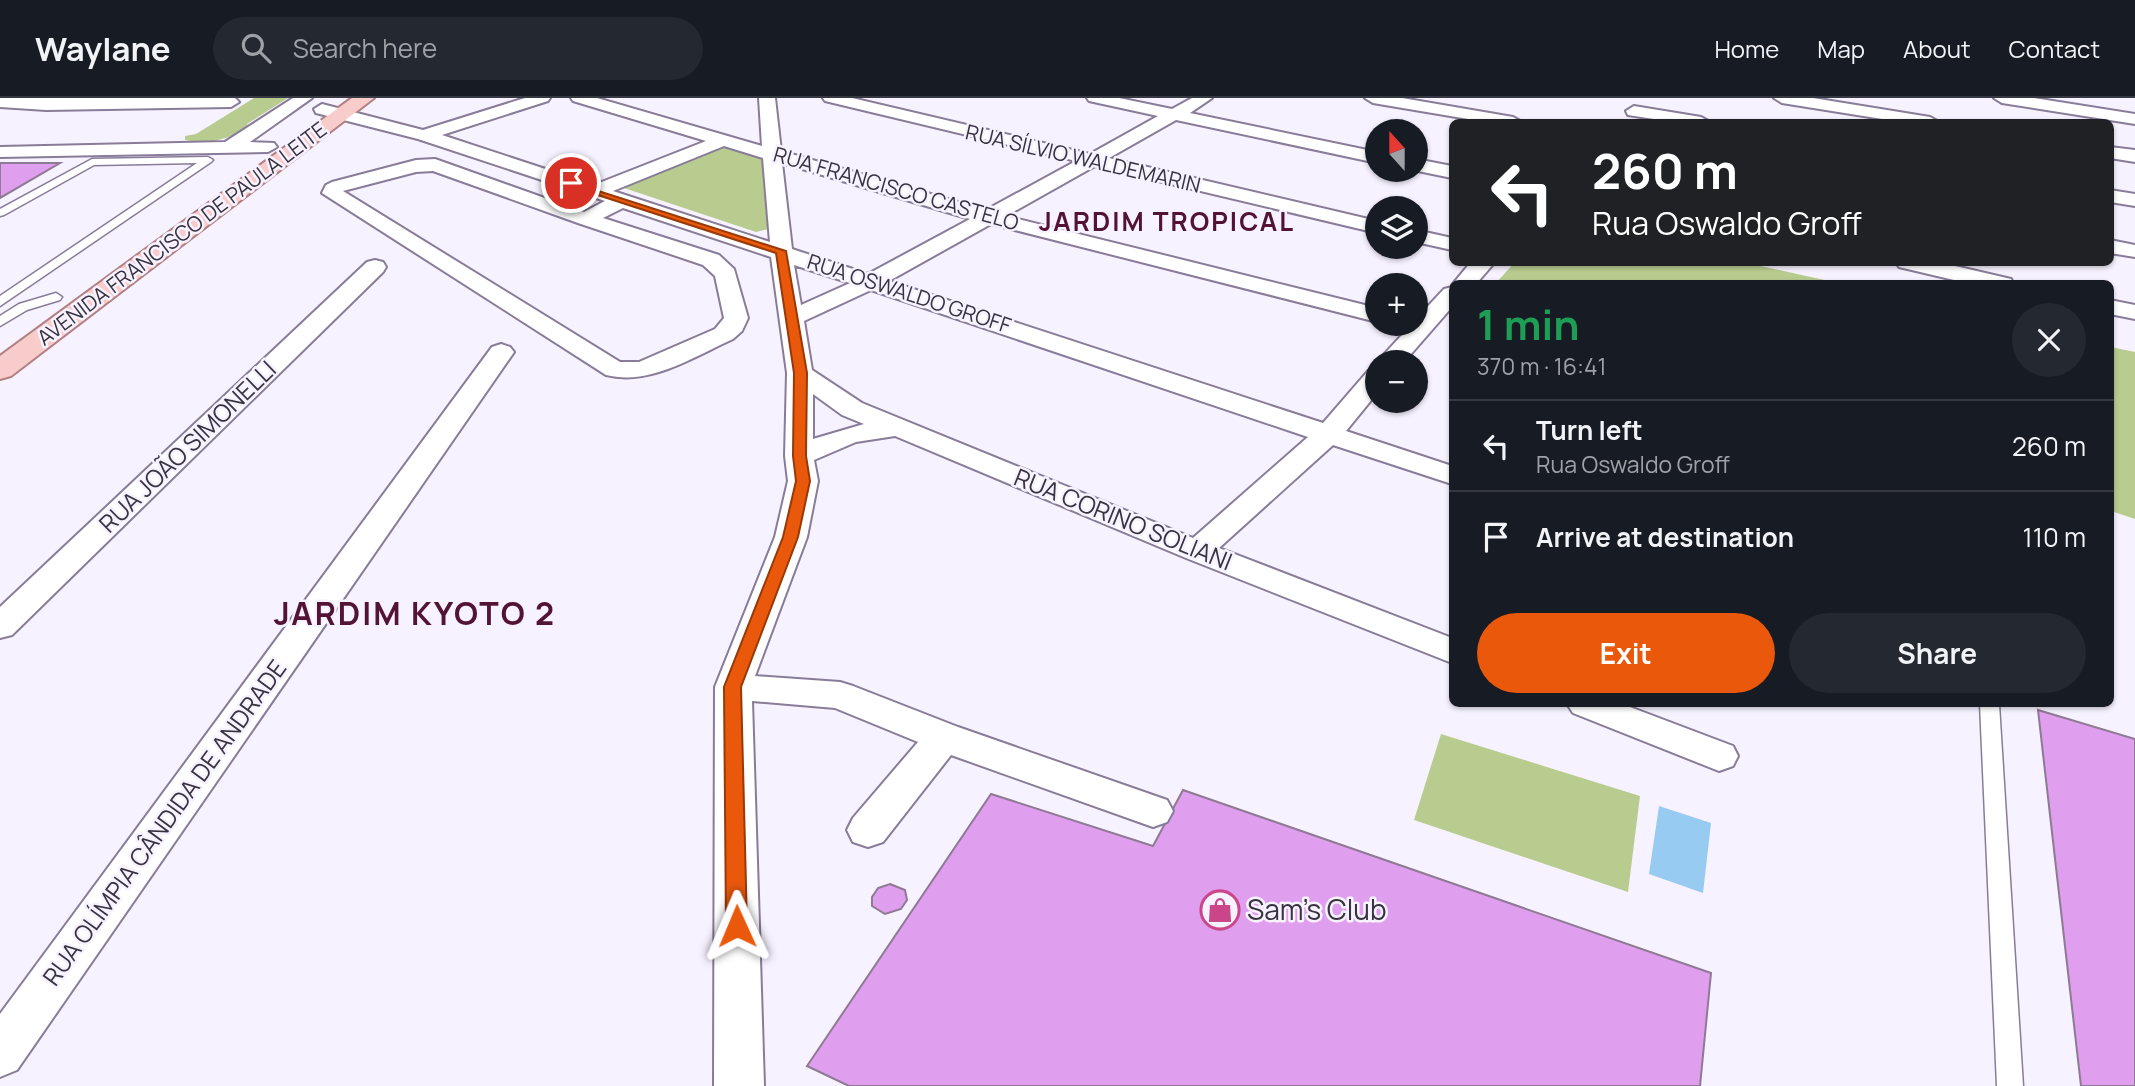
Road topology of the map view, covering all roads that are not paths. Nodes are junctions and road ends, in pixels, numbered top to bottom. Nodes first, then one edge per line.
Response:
1 (364, 98) edge
2 (542, 98) edge
3 (579, 98) edge
4 (831, 98) edge
5 (1095, 98) edge
6 (1204, 98) edge
7 (1373, 98) edge
8 (1782, 98) edge
9 (2002, 98) edge
10 (770, 99) edge
11 (234, 100) edge
12 (0, 102) edge
13 (326, 105) edge
14 (660, 106) dead end
15 (1634, 110) edge
16 (638, 114) junction
17 (1172, 115) junction
18 (1496, 119) edge
19 (1684, 119) edge
20 (1912, 119) edge
21 (2135, 119) edge
22 (424, 135) junction
23 (726, 139) junction
24 (268, 147) junction
25 (229, 148) junction
26 (151, 150) junction
27 (0, 152) edge
28 (2114, 153) edge
29 (1365, 155) edge
30 (2135, 156) edge
31 (1089, 161) junction
32 (774, 166) junction
33 (1428, 167) edge
34 (1449, 171) edge
35 (595, 191) junction
36 (2114, 197) edge
37 (623, 200) junction
38 (2135, 200) edge
39 (0, 213) edge
40 (986, 217) junction
41 (585, 219) junction
42 (1365, 224) edge
43 (1428, 239) edge
44 (134, 241) dead end
45 (1449, 243) edge
46 (2114, 247) edge
47 (781, 251) junction
48 (2135, 251) edge
49 (1480, 266) edge
50 (1924, 266) edge
51 (375, 267) dead end
52 (1467, 280) edge
53 (1986, 280) edge
54 (78, 281) dead end
55 (872, 282) junction
56 (56, 296) junction
57 (1449, 297) edge
58 (0, 302) edge
59 (2114, 308) edge
60 (1365, 312) edge
61 (2135, 312) edge
62 (1428, 315) edge
63 (791, 318) junction
64 (0, 322) edge
65 (501, 352) dead end
66 (3, 357) edge
67 (800, 373) junction
68 (1365, 391) edge
69 (899, 428) junction
70 (1328, 434) junction
71 (799, 456) junction
72 (1449, 474) edge
73 (1197, 551) junction
74 (0, 627) edge
75 (1449, 650) edge
76 (733, 687) junction
77 (1594, 707) edge
78 (1989, 707) edge
79 (944, 737) junction
80 (1719, 756) dead end
81 (1153, 811) dead end
82 (868, 830) dead end
83 (0, 1054) edge
84 (739, 1086) edge
85 (2010, 1086) edge

1 - 13 main road, AVENIDA FRANCISCO DE PAULA LEITE
2 - 22 street
3 - 16 street, RUA FRANCISCO CASTELO
4 - 31 street, RUA SÍLVIO WALDEMARIN
5 - 17 street
6 - 17 street
7 - 18 street
8 - 20 street
9 - 21 street
10 - 32 street
11 - 12 street
11 - 26 street
13 - 22 street, RUA OSWALDO GROFF
13 - 24 main road, AVENIDA FRANCISCO DE PAULA LEITE
13 - 25 street
13 - 66 main road, AVENIDA FRANCISCO DE PAULA LEITE
14 - 16 street
15 - 19 street
16 - 23 street, RUA FRANCISCO CASTELO
17 - 29 street
17 - 31 street
22 - 35 street, RUA OSWALDO GROFF
23 - 32 street, RUA FRANCISCO CASTELO
23 - 35 street
24 - 25 street
24 - 44 main road, AVENIDA FRANCISCO DE PAULA LEITE
25 - 26 street
26 - 27 street
28 - 30 street
31 - 40 street
31 - 42 street, RUA SÍLVIO WALDEMARIN
32 - 40 street, RUA FRANCISCO CASTELO
32 - 47 street
33 - 34 street
35 - 37 street, RUA OSWALDO GROFF
36 - 38 street
37 - 41 street
37 - 47 street, RUA OSWALDO GROFF
39 - 58 lane
40 - 55 street
40 - 60 street, RUA FRANCISCO CASTELO
41 - 41 street
43 - 45 street
46 - 48 street
47 - 55 street, RUA OSWALDO GROFF
47 - 63 street
49 - 52 street
50 - 53 street
51 - 74 street, RUA JOÃO SIMONELLI
54 - 56 main road, AVENIDA FRANCISCO DE PAULA LEITE
55 - 63 street
55 - 70 street, RUA OSWALDO GROFF
56 - 64 lane
56 - 66 main road, AVENIDA FRANCISCO DE PAULA LEITE
57 - 62 street
59 - 61 street
63 - 67 street
65 - 83 street, RUA OLÍMPIA CÂNDIDA DE ANDRADE
67 - 69 street, RUA CORINO SOLIANI
67 - 71 street
68 - 70 street
69 - 71 street
69 - 73 street, RUA CORINO SOLIANI
70 - 72 street, RUA OSWALDO GROFF
70 - 73 street
71 - 76 street
73 - 75 street, RUA CORINO SOLIANI
76 - 79 street
76 - 84 street
77 - 80 street
78 - 85 lane
79 - 81 street
79 - 82 street

